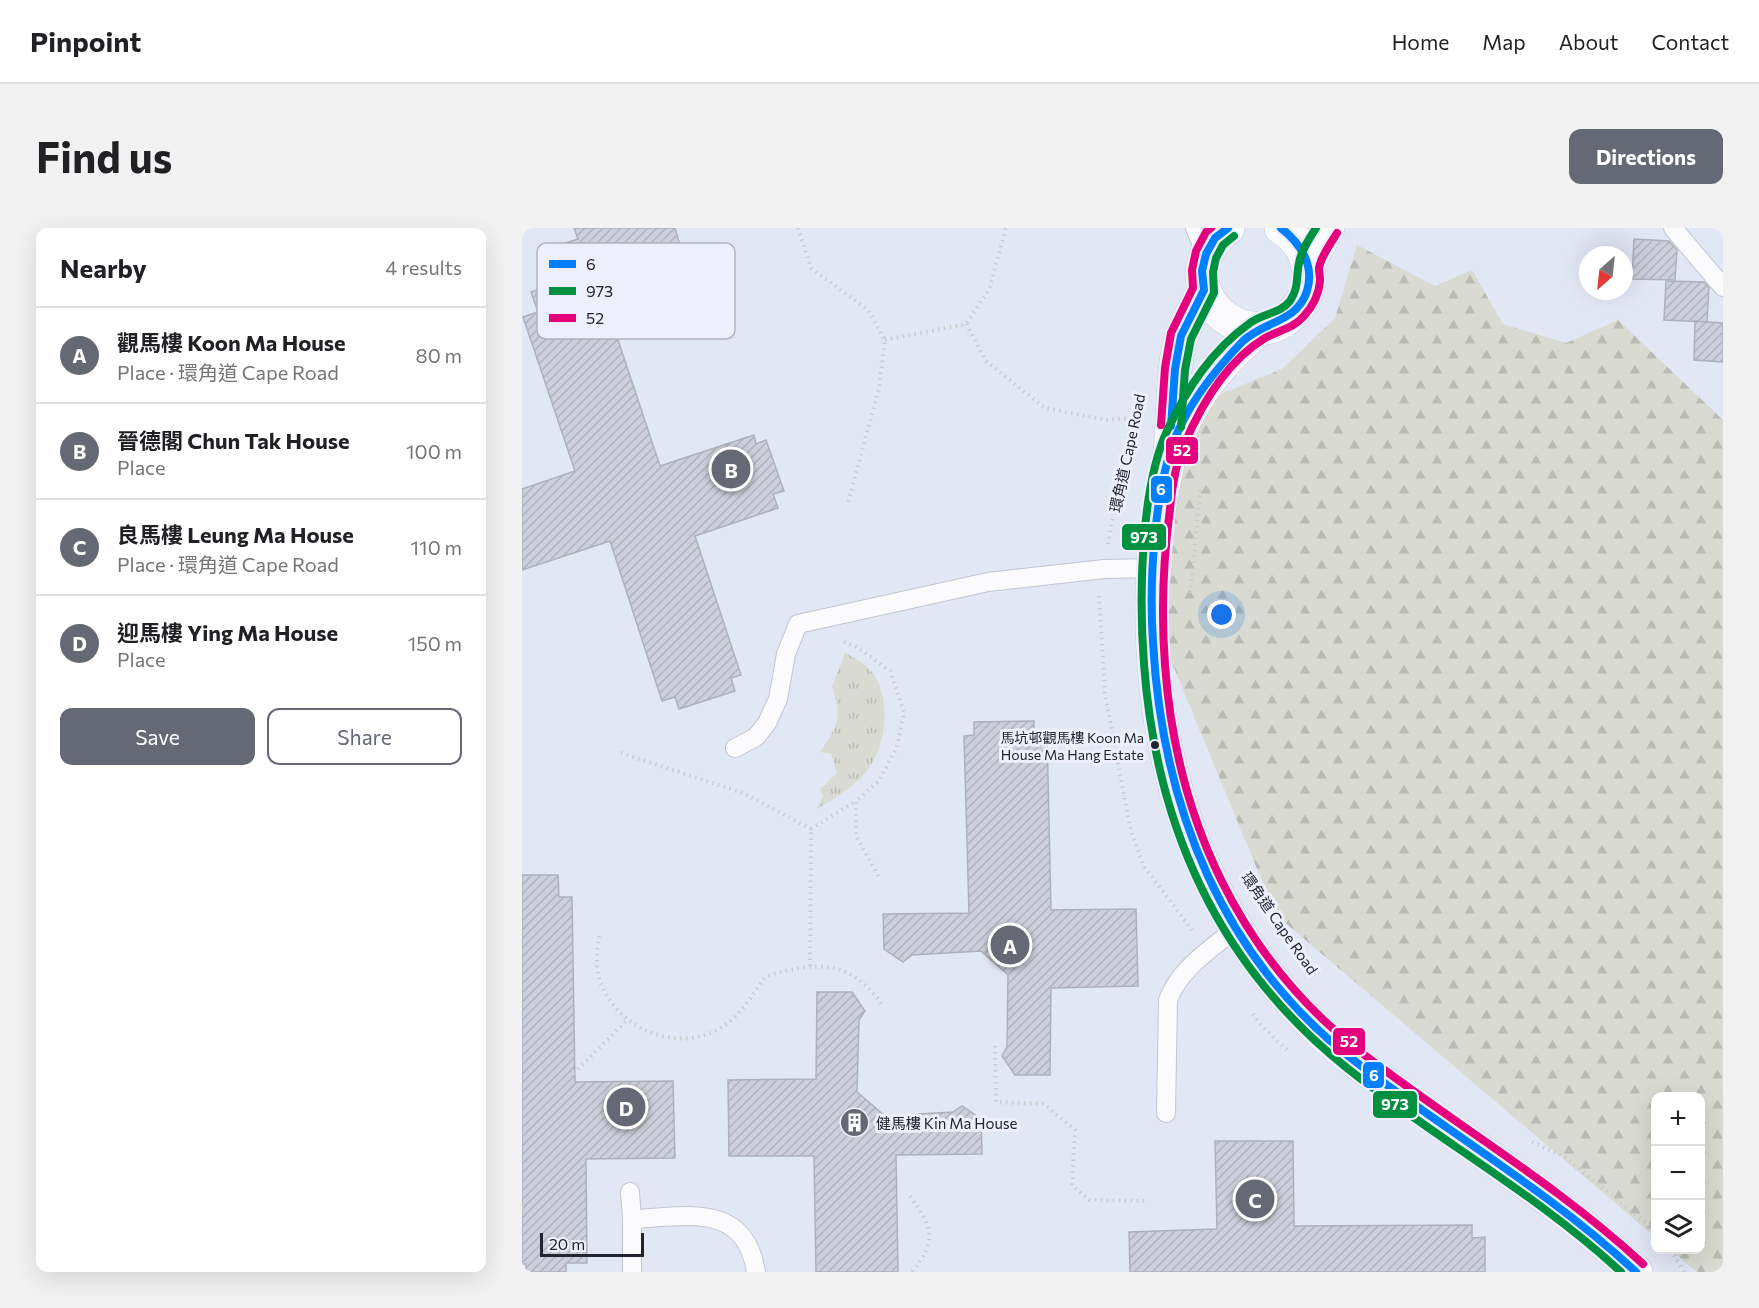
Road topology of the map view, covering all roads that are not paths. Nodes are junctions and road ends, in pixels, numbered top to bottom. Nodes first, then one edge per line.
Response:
1 (1228, 228) edge
2 (1281, 228) edge
3 (1328, 228) edge
4 (1673, 228) edge
5 (1200, 241) edge
6 (1308, 264) junction
7 (1723, 287) edge
8 (1204, 290) junction
9 (1260, 328) junction
10 (1170, 453) junction
11 (1153, 568) junction
12 (735, 748) dead end
13 (1235, 929) junction
14 (1166, 1113) dead end
15 (630, 1192) dead end
16 (632, 1219) junction
17 (632, 1272) edge
18 (756, 1272) edge
19 (1635, 1272) edge

1 - 5 street
2 - 6 street
3 - 6 street
4 - 7 lane
5 - 8 street
6 - 9 street
8 - 9 street
8 - 10 street
9 - 10 street
10 - 11 street
11 - 12 lane
11 - 13 street
13 - 14 lane
13 - 19 street
15 - 16 lane
16 - 17 lane
16 - 18 lane

